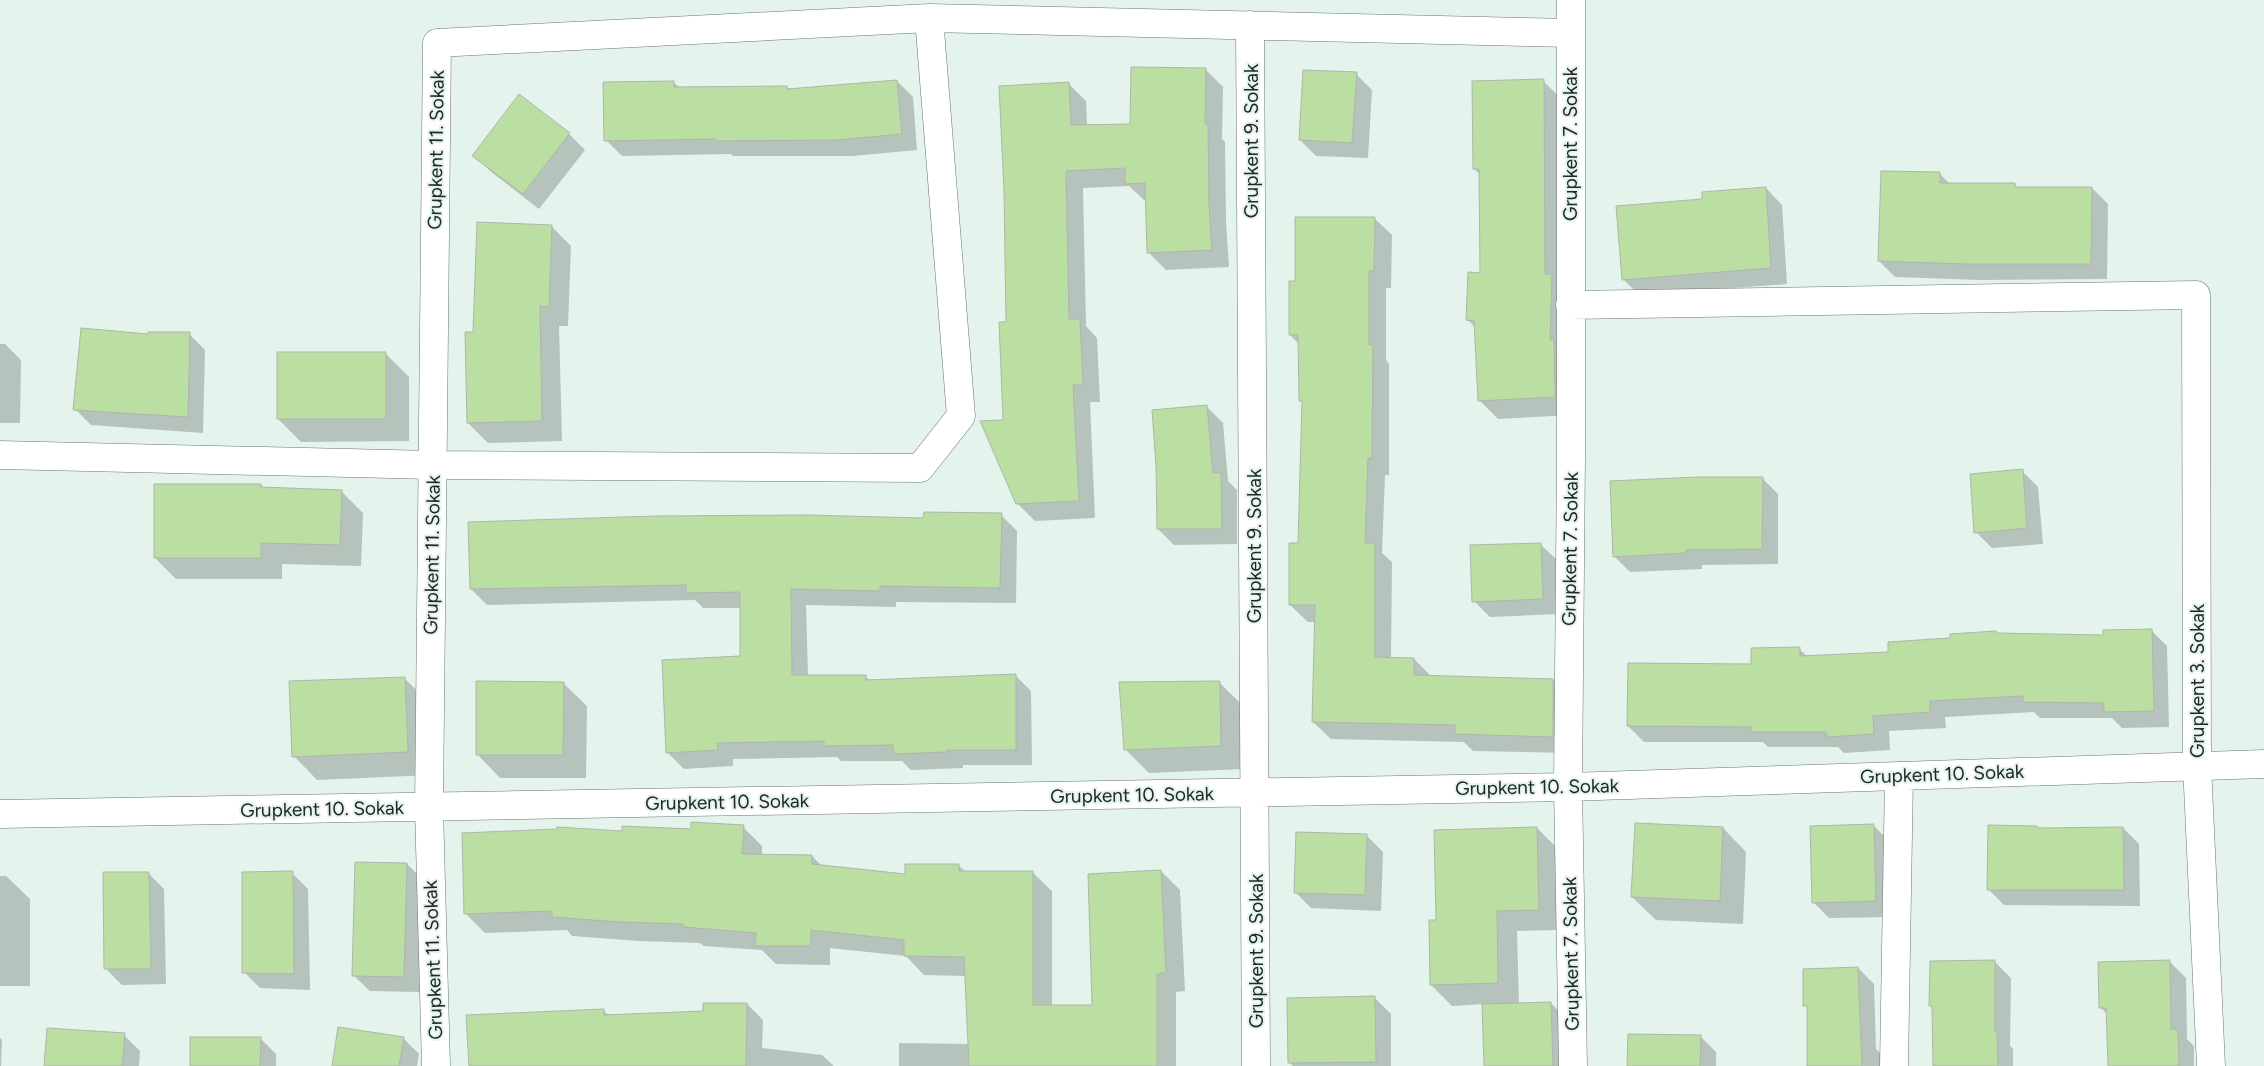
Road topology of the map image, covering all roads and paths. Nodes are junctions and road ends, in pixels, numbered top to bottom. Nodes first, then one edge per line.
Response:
1 (1571, 0) edge
2 (1108, 11) edge
3 (928, 18) junction
4 (1250, 25) junction
5 (1571, 33) junction
6 (1570, 305) junction
7 (0, 455) edge
8 (433, 466) junction
9 (2264, 764) edge
10 (2197, 765) junction
11 (1899, 776) junction
12 (1568, 787) junction
13 (1256, 793) junction
14 (429, 808) junction
15 (0, 814) edge
16 (436, 1066) edge
17 (1256, 1066) edge
18 (1573, 1066) edge
19 (1894, 1066) edge
20 (2211, 1066) edge

1 - 5 street, Grupkent 7. Sokak
2 - 3 street
2 - 4 street
3 - 8 street, Grupkent 11. Sokak
3 - 8 street
4 - 5 street
4 - 13 street, Grupkent 9. Sokak
5 - 6 street, Grupkent 7. Sokak
6 - 10 street, Grupkent 3. Sokak
6 - 12 street, Grupkent 7. Sokak
7 - 8 street
8 - 14 street, Grupkent 11. Sokak
9 - 10 street, Grupkent 10. Sokak
10 - 11 street, Grupkent 10. Sokak
10 - 20 street, Grupkent 3. Sokak
11 - 12 street, Grupkent 10. Sokak
11 - 19 street
12 - 13 street, Grupkent 10. Sokak
12 - 18 street, Grupkent 7. Sokak
13 - 14 street, Grupkent 10. Sokak
13 - 17 street, Grupkent 9. Sokak
14 - 15 street, Grupkent 10. Sokak
14 - 16 street, Grupkent 11. Sokak

